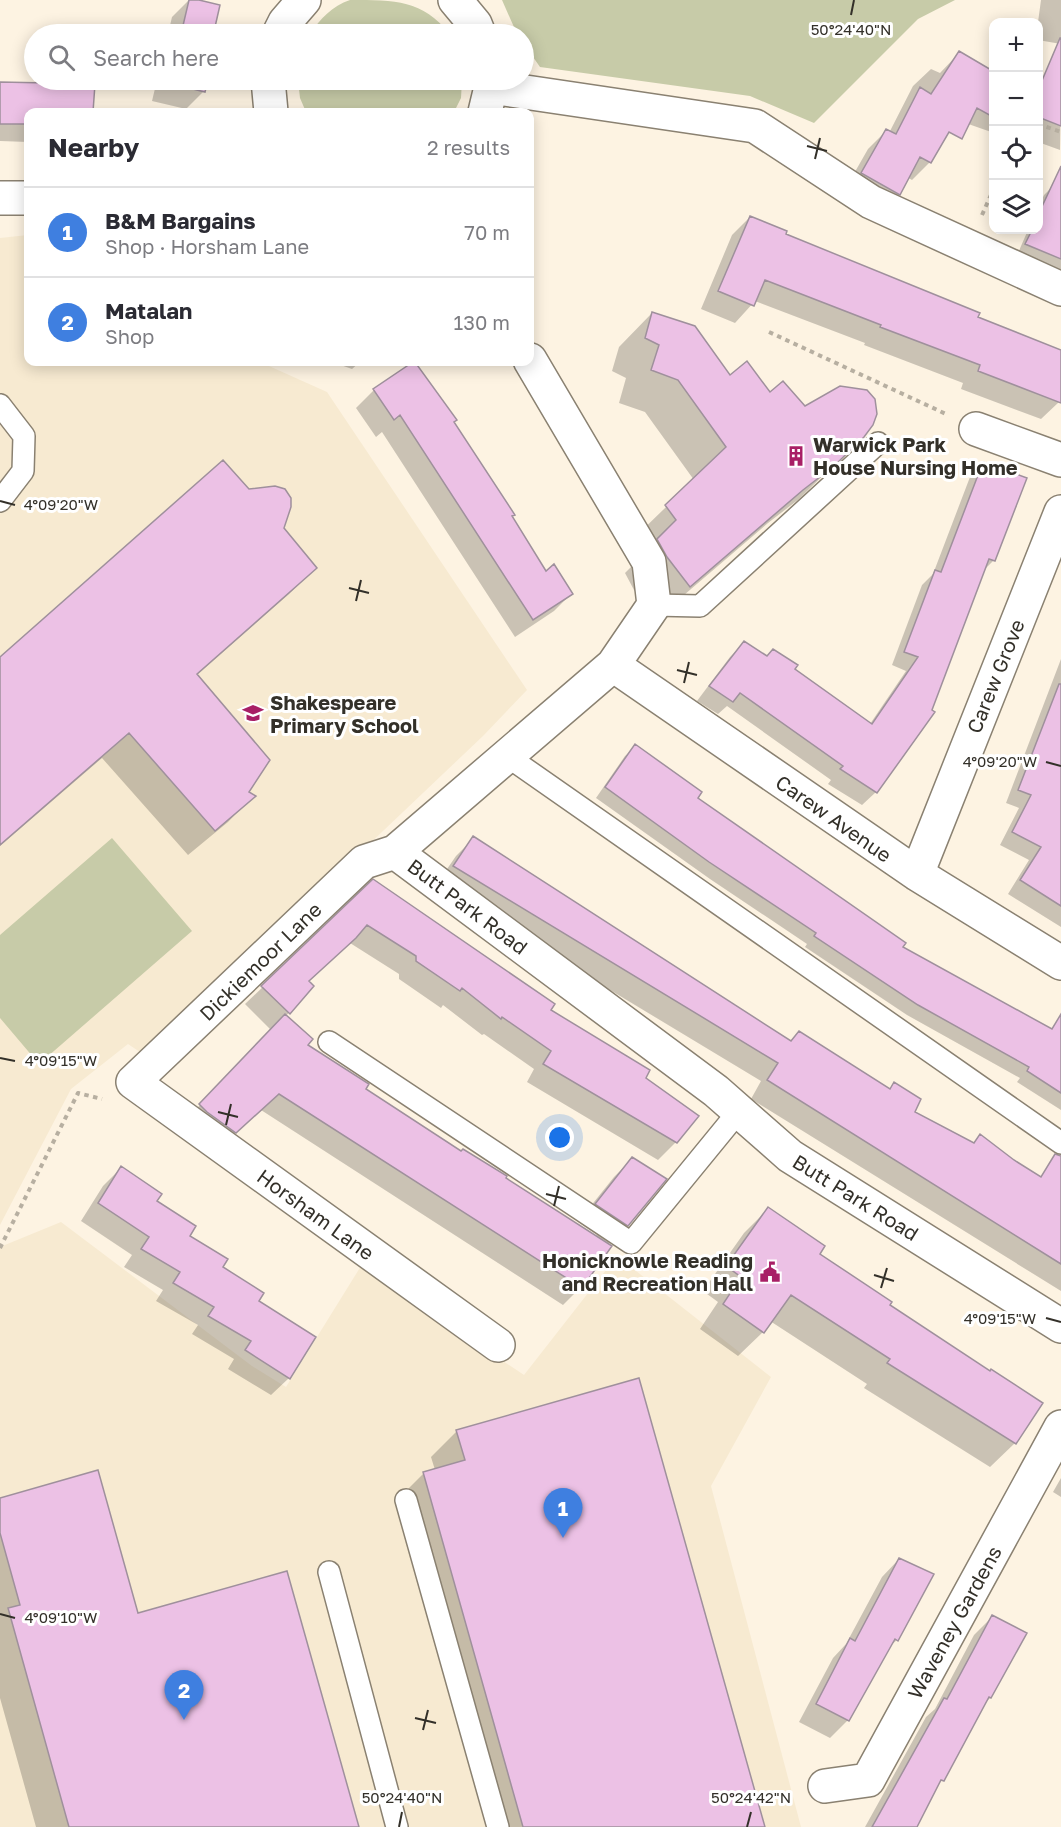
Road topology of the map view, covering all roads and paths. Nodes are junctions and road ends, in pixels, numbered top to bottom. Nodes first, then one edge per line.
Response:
1 (304, 0) edge
2 (284, 24) edge
3 (269, 90) edge
4 (489, 93) edge
5 (271, 108) edge
6 (1043, 126) edge
7 (1061, 132) edge
8 (0, 198) edge
9 (24, 198) edge
10 (1061, 289) edge
11 (769, 332) dead end
12 (534, 366) edge
13 (0, 405) edge
14 (976, 429) joint
15 (878, 443) dead end
16 (1061, 460) edge
17 (0, 501) edge
18 (1061, 512) edge
19 (654, 605) junction
20 (613, 665) junction
21 (507, 756) junction
22 (395, 852) junction
23 (916, 874) junction
24 (1061, 963) edge
25 (329, 1042) dead end
26 (133, 1082) junction
27 (739, 1111) junction
28 (1061, 1143) edge
29 (0, 1248) edge
30 (1061, 1326) edge
31 (498, 1346) dead end
32 (1061, 1427) edge
33 (406, 1500) dead end
34 (329, 1572) dead end
35 (825, 1786) dead end
36 (397, 1827) edge
37 (498, 1827) edge

1 - 2 street
3 - 5 street
4 - 10 street
6 - 7 path
8 - 9 street
11 - 14 path
12 - 19 street
13 - 17 lane
14 - 16 street
15 - 19 lane
18 - 23 street, Carew Grove
19 - 20 street, Butt Park Road
20 - 21 street, Butt Park Road
20 - 23 street, Carew Avenue
21 - 22 street, Butt Park Road
21 - 28 lane
22 - 26 street, Dickiemoor Lane
22 - 27 street, Butt Park Road
23 - 24 street, Carew Avenue
25 - 27 lane
26 - 29 path
26 - 31 street, Horsham Lane
27 - 30 street, Butt Park Road
32 - 35 street, Waveney Gardens
33 - 37 lane
34 - 36 lane

